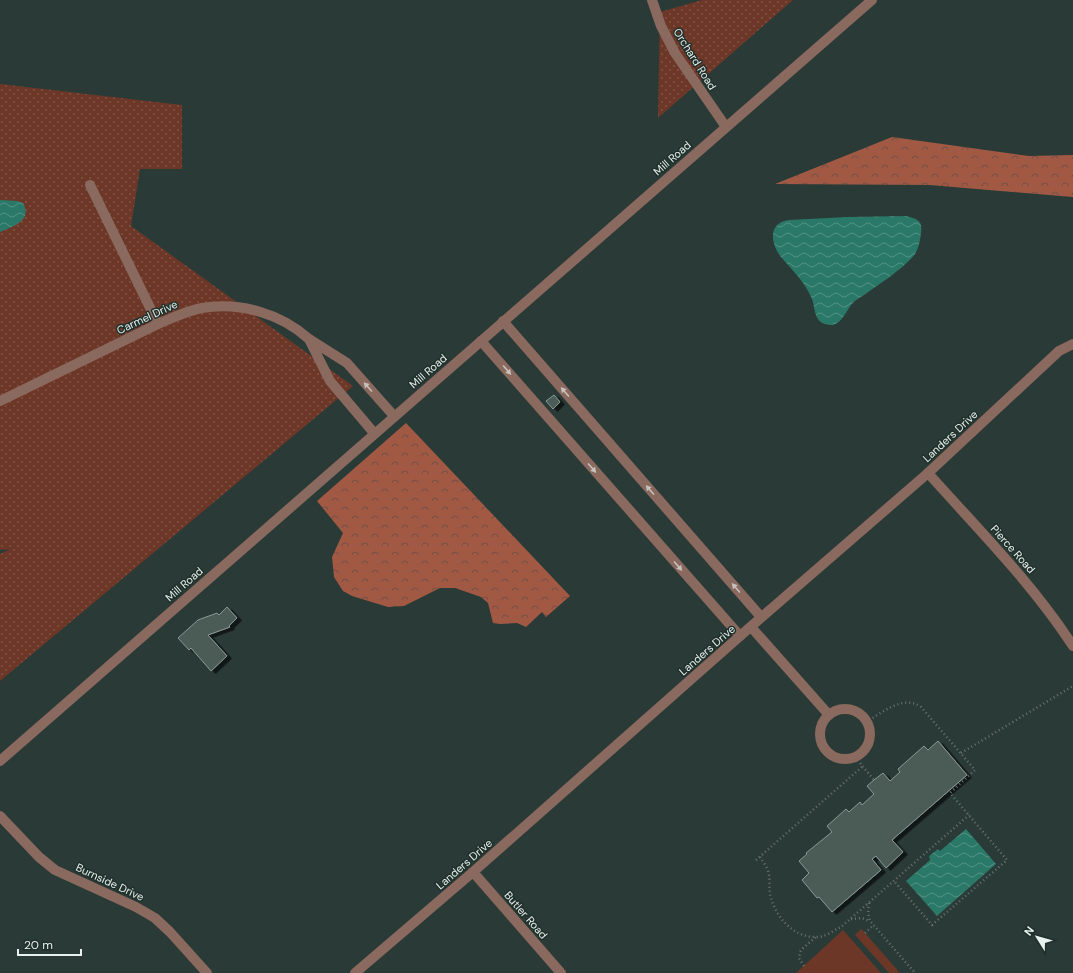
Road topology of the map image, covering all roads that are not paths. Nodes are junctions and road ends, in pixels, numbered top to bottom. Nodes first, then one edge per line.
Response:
1 (652, 0) edge
2 (872, 0) edge
3 (726, 127) junction
4 (90, 185) dead end
5 (503, 321) junction
6 (158, 324) junction
7 (309, 339) junction
8 (481, 341) junction
9 (1073, 344) edge
10 (0, 401) edge
11 (394, 416) junction
12 (374, 433) junction
13 (928, 473) junction
14 (761, 617) junction
15 (751, 627) junction
16 (740, 636) junction
17 (1073, 646) edge
18 (829, 715) junction
19 (0, 761) edge
20 (0, 816) edge
21 (473, 872) junction
22 (207, 973) edge
23 (355, 973) edge
24 (561, 973) edge

1 - 3 street, Orchard Road
2 - 3 street, Mill Road
3 - 5 street, Mill Road
4 - 6 street
5 - 8 street, Mill Road
14 -> 5 street
6 - 7 street, Carmel Drive
6 - 10 street, Carmel Drive
11 -> 7 street, Carmel Drive
7 - 12 street, Carmel Drive
8 - 11 street, Mill Road
8 -> 16 street
9 - 13 street, Landers Drive
11 - 12 street, Mill Road
12 - 19 street, Mill Road
13 - 14 street, Landers Drive
13 - 17 street, Pierce Road
14 - 15 street, Landers Drive
15 - 16 street, Landers Drive
15 - 18 street
16 - 21 street, Landers Drive
18 - 18 street
20 - 22 street, Burnside Drive
21 - 23 street, Landers Drive
21 - 24 street, Butler Road

